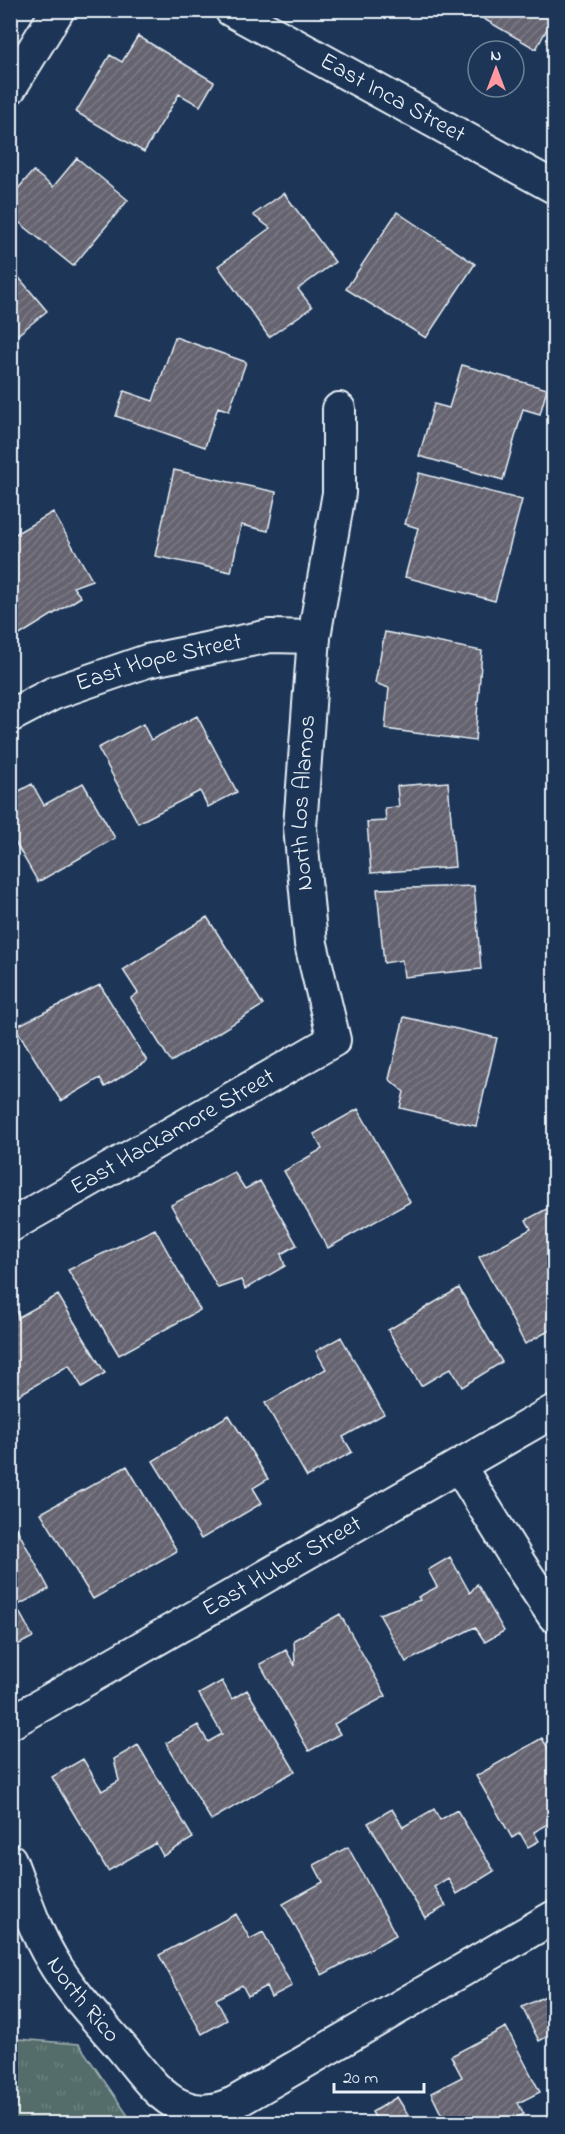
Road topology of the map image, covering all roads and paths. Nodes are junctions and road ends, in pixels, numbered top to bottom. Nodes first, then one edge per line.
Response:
1 (57, 10) edge
2 (231, 10) edge
3 (10, 88) edge
4 (555, 187) edge
5 (339, 409) dead end
6 (314, 637) junction
7 (10, 716) edge
8 (334, 1040) joint
9 (10, 1226) edge
10 (555, 1412) edge
11 (459, 1466) junction
12 (555, 1616) edge
13 (10, 1723) edge
14 (10, 1860) edge
15 (555, 1917) edge

1 - 3 street
2 - 4 street, East Inca Street
5 - 6 street, North Los Alamos
6 - 7 street, East Hope Street
6 - 8 street, North Los Alamos
8 - 9 street, East Hackamore Street
10 - 11 street, East Huber Street
11 - 12 street
11 - 13 street, East Huber Street
14 - 15 street, North Rico

